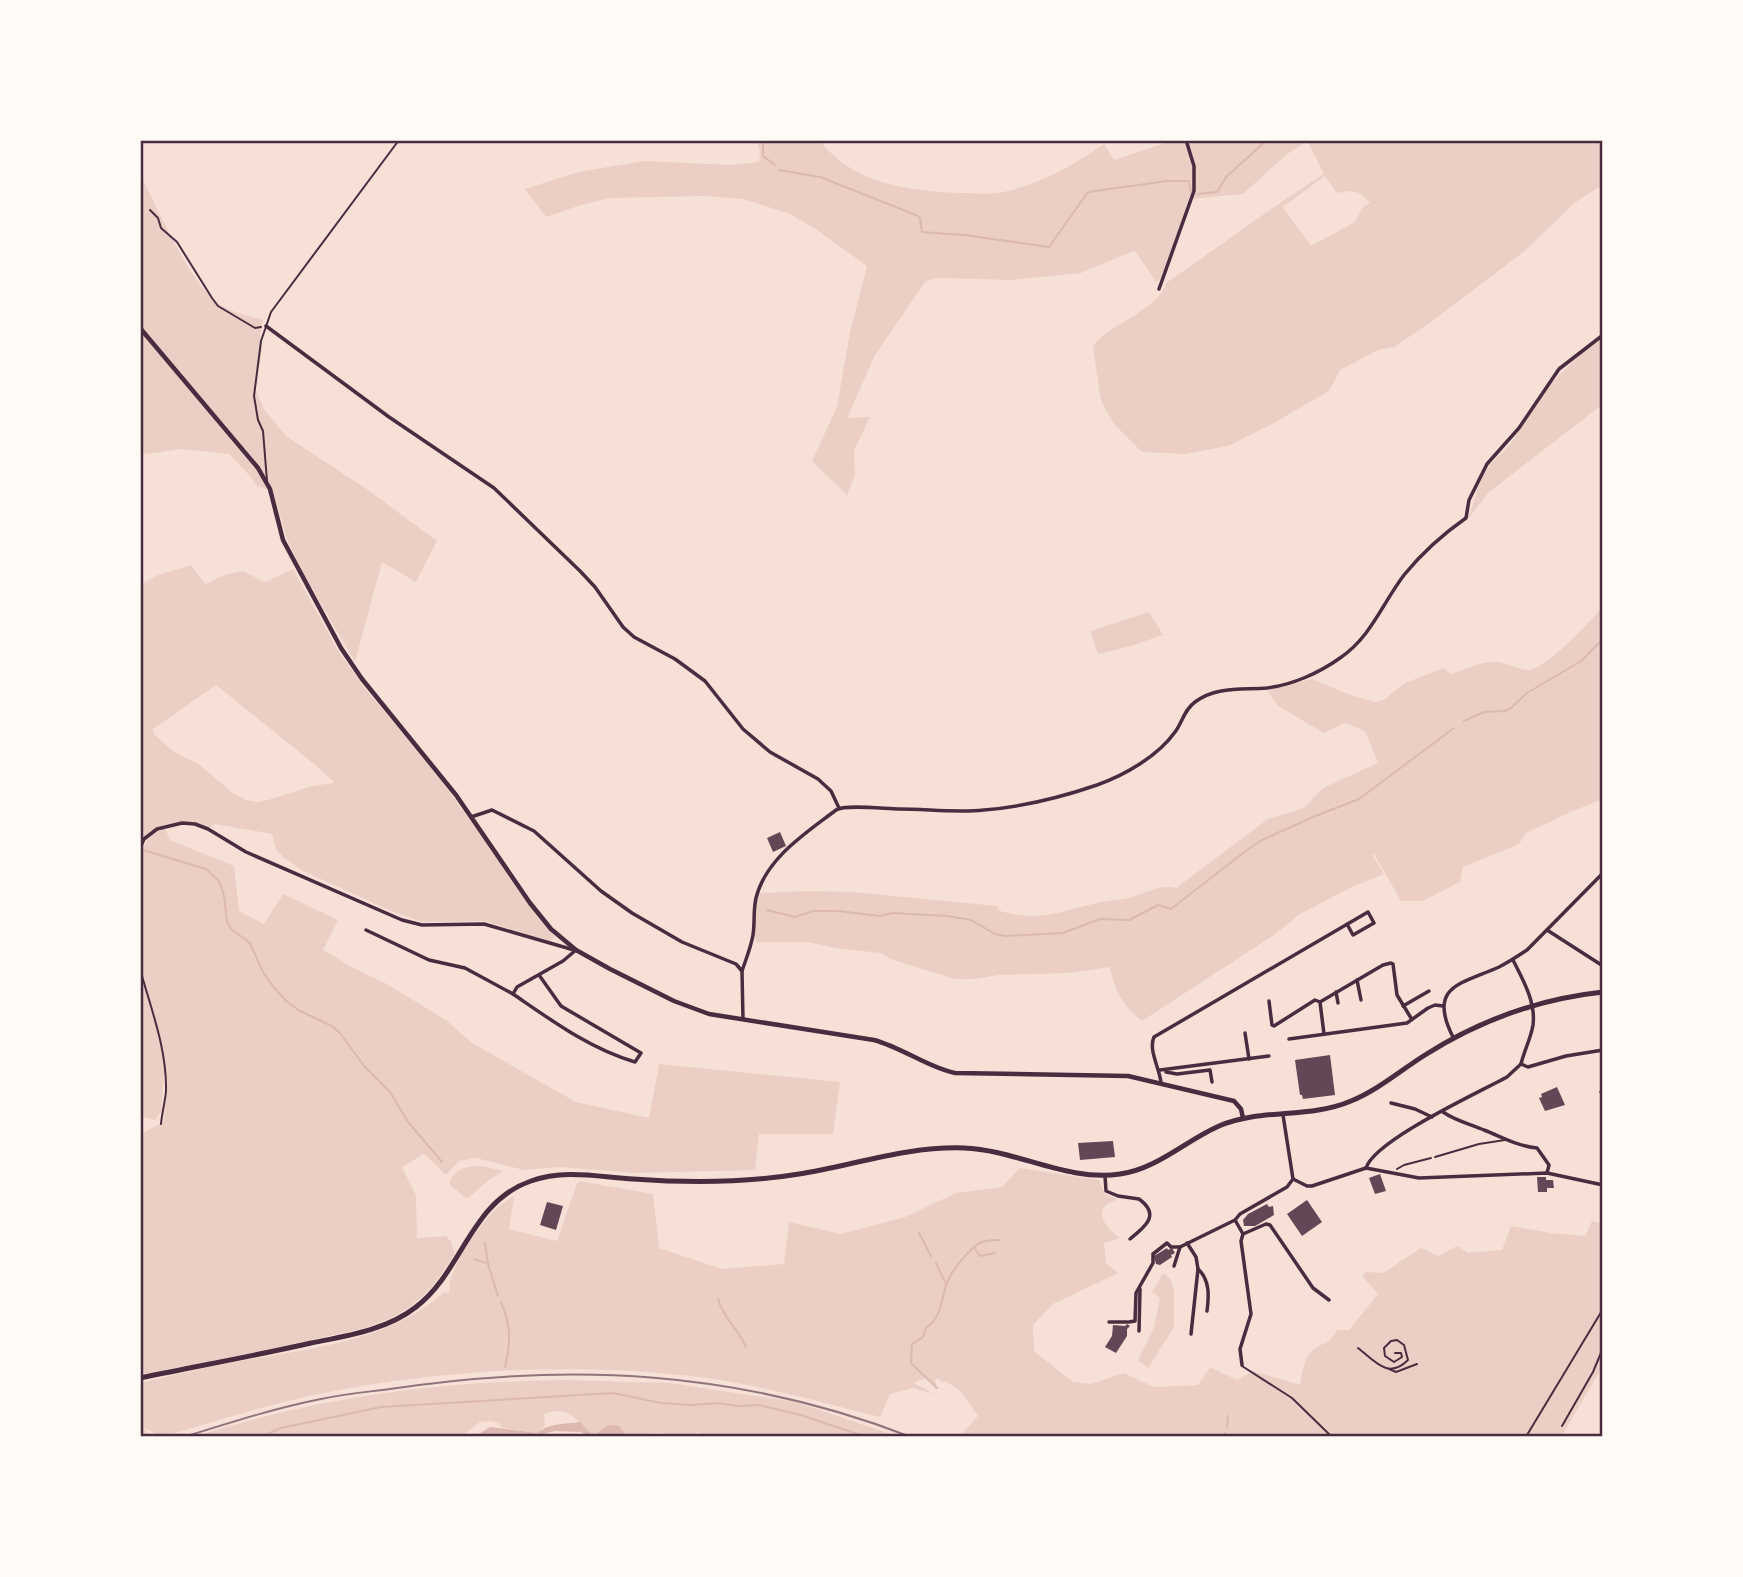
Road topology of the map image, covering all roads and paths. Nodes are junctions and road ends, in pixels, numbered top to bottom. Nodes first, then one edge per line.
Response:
1 (399, 140) edge
2 (1186, 140) edge
3 (150, 210) dead end
4 (1159, 289) dead end
5 (265, 326) junction
6 (140, 328) edge
7 (1603, 335) edge
8 (267, 482) junction
9 (839, 808) junction
10 (471, 817) junction
11 (140, 848) edge
12 (1603, 873) edge
13 (1347, 924) junction
14 (366, 930) dead end
15 (1547, 930) junction
16 (576, 950) junction
17 (1513, 960) junction
18 (1603, 966) edge
19 (140, 969) edge
20 (742, 971) junction
21 (539, 975) junction
22 (1357, 980) junction
23 (1429, 991) dead end
24 (1336, 992) junction
25 (1603, 992) edge
26 (513, 994) junction
27 (1361, 1000) dead end
28 (1269, 1001) dead end
29 (1320, 1002) junction
30 (1338, 1003) dead end
31 (1403, 1006) junction
32 (1443, 1006) junction
33 (1411, 1018) junction
34 (743, 1019) junction
35 (1245, 1032) dead end
36 (1324, 1034) junction
37 (1454, 1038) junction
38 (1289, 1039) dead end
39 (1603, 1050) edge
40 (1269, 1056) dead end
41 (1249, 1059) junction
42 (1521, 1064) junction
43 (1160, 1070) junction
44 (1212, 1082) dead end
45 (1161, 1083) junction
46 (1391, 1103) dead end
47 (1443, 1112) junction
48 (1283, 1115) junction
49 (1243, 1118) junction
50 (1432, 1118) junction
51 (161, 1124) dead end
52 (1506, 1140) junction
53 (1435, 1157) joint
54 (1366, 1168) junction
55 (1391, 1173) junction
56 (1547, 1173) junction
57 (1105, 1176) junction
58 (1293, 1179) junction
59 (1603, 1185) edge
60 (1236, 1220) junction
61 (1243, 1234) junction
62 (1130, 1239) dead end
63 (1187, 1243) junction
64 (1180, 1247) junction
65 (1174, 1266) dead end
66 (1198, 1269) junction
67 (1139, 1287) junction
68 (1329, 1300) dead end
69 (1603, 1309) edge
70 (1207, 1311) dead end
71 (1109, 1322) dead end
72 (1139, 1331) dead end
73 (1191, 1334) dead end
74 (1358, 1348) dead end
75 (1603, 1348) edge
76 (1395, 1353) dead end
77 (1417, 1364) dead end
78 (1242, 1365) joint
79 (1388, 1368) junction
80 (140, 1378) edge
81 (1562, 1426) dead end
82 (1527, 1435) dead end
83 (1332, 1437) edge

1 - 5 lane
2 - 4 street
3 - 5 path
5 - 8 lane
5 - 9 street
6 - 8 street
7 - 9 street
8 - 10 street
9 - 20 street
10 - 16 street
10 - 20 street
11 - 16 street
12 - 15 street
13 - 13 street
13 - 43 street
14 - 26 street
15 - 17 street
15 - 18 street
16 - 21 street
16 - 34 street
17 - 32 street
17 - 42 street
19 - 51 path
20 - 34 street
21 - 26 street
21 - 26 street
22 - 24 street
22 - 27 street
22 - 31 street
23 - 31 street
24 - 29 street
24 - 30 street
25 - 37 main road
28 - 29 street
29 - 36 street
31 - 33 street
32 - 33 street
32 - 37 street
33 - 36 street
34 - 45 street
35 - 41 street
36 - 38 street
37 - 48 main road
39 - 42 street
40 - 41 street
41 - 43 street
42 - 47 street
43 - 44 street
43 - 45 street
45 - 49 street
46 - 50 street
47 - 50 street
47 - 52 street
48 - 49 main road
48 - 58 street
49 - 57 main road
50 - 54 street
52 - 53 lane
52 - 56 street
53 - 55 path
54 - 55 street
54 - 58 street
55 - 56 street
56 - 59 street
57 - 62 street
57 - 80 main road
58 - 60 street
60 - 61 street
60 - 63 street
61 - 68 street
61 - 78 street
63 - 64 street
63 - 66 street
64 - 65 street
64 - 67 street
66 - 70 street
66 - 73 street
67 - 71 street
67 - 72 street
69 - 82 path
74 - 79 path
75 - 81 path
76 - 79 path
77 - 79 path
78 - 83 lane

